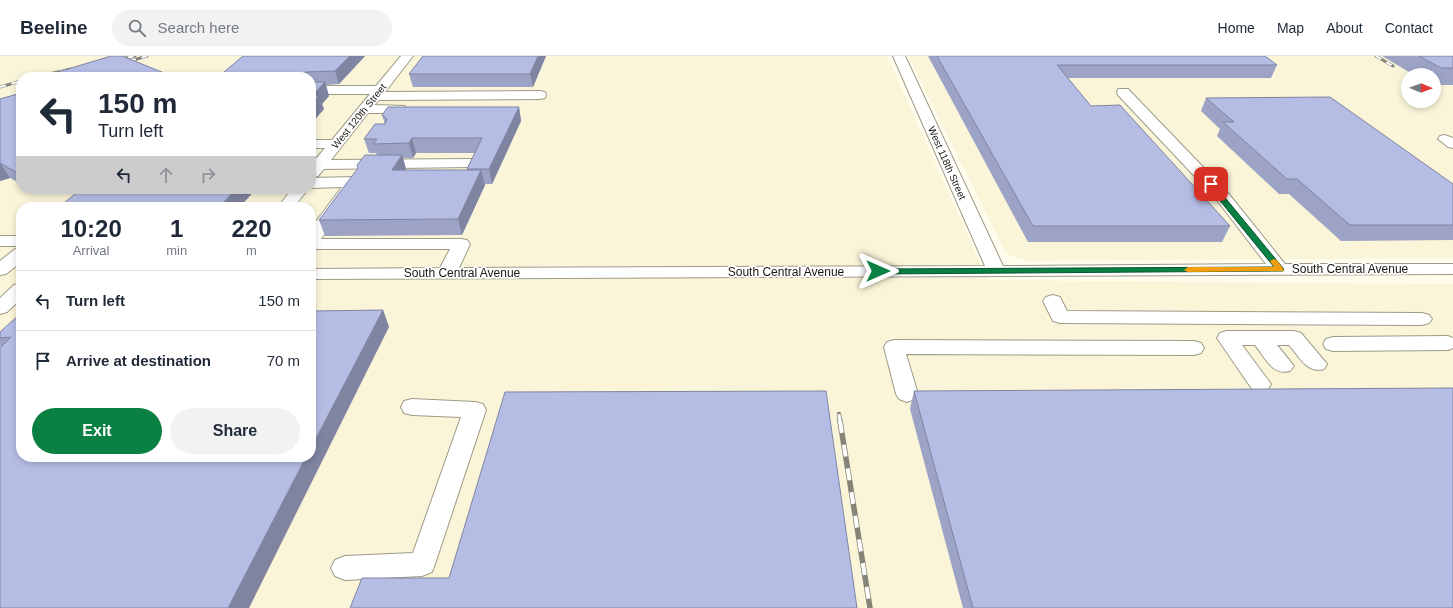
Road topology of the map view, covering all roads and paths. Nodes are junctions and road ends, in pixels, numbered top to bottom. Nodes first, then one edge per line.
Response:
1 (899, 56) edge
2 (409, 59) edge
3 (316, 90) edge
4 (1123, 92) dead end
5 (376, 95) junction
6 (540, 95) dead end
7 (316, 99) edge
8 (416, 109) edge
9 (364, 110) junction
10 (360, 134) dead end
11 (341, 139) junction
12 (316, 143) edge
13 (471, 163) edge
14 (316, 166) edge
15 (316, 168) edge
16 (316, 183) edge
17 (295, 194) edge
18 (286, 202) edge
19 (316, 233) edge
20 (0, 241) edge
21 (16, 241) edge
22 (316, 244) edge
23 (16, 257) edge
24 (1453, 269) edge
25 (0, 270) edge
26 (1280, 270) junction
27 (996, 271) junction
28 (447, 273) junction
29 (316, 274) edge
30 (0, 276) edge
31 (16, 276) edge
32 (16, 294) edge
33 (1053, 301) dead end
34 (0, 308) edge
35 (1230, 318) junction
36 (1422, 319) dead end
37 (1254, 338) junction
38 (1448, 343) dead end
39 (1333, 344) dead end
40 (1194, 348) dead end
41 (1317, 364) dead end
42 (1283, 366) dead end
43 (1260, 384) dead end
44 (907, 394) dead end
45 (412, 407) dead end
46 (345, 568) dead end

1 - 27 street, West 118th Street
2 - 5 street, West 120th Street
3 - 5 street
4 - 26 street
5 - 6 street
5 - 7 street
5 - 9 street, West 120th Street
8 - 9 street
9 - 11 street, West 120th Street
10 - 11 street
11 - 12 street
11 - 14 street, West 120th Street
13 - 15 street
16 - 19 street
17 - 18 street
20 - 21 street
22 - 28 street
23 - 25 street
24 - 26 street, South Central Avenue
26 - 27 street, South Central Avenue
27 - 28 street, South Central Avenue
28 - 29 street, South Central Avenue
30 - 31 street
32 - 34 street
33 - 35 street
35 - 36 street
35 - 37 street
37 - 41 street
37 - 42 street
37 - 43 street
38 - 39 street
40 - 44 street
45 - 46 street

